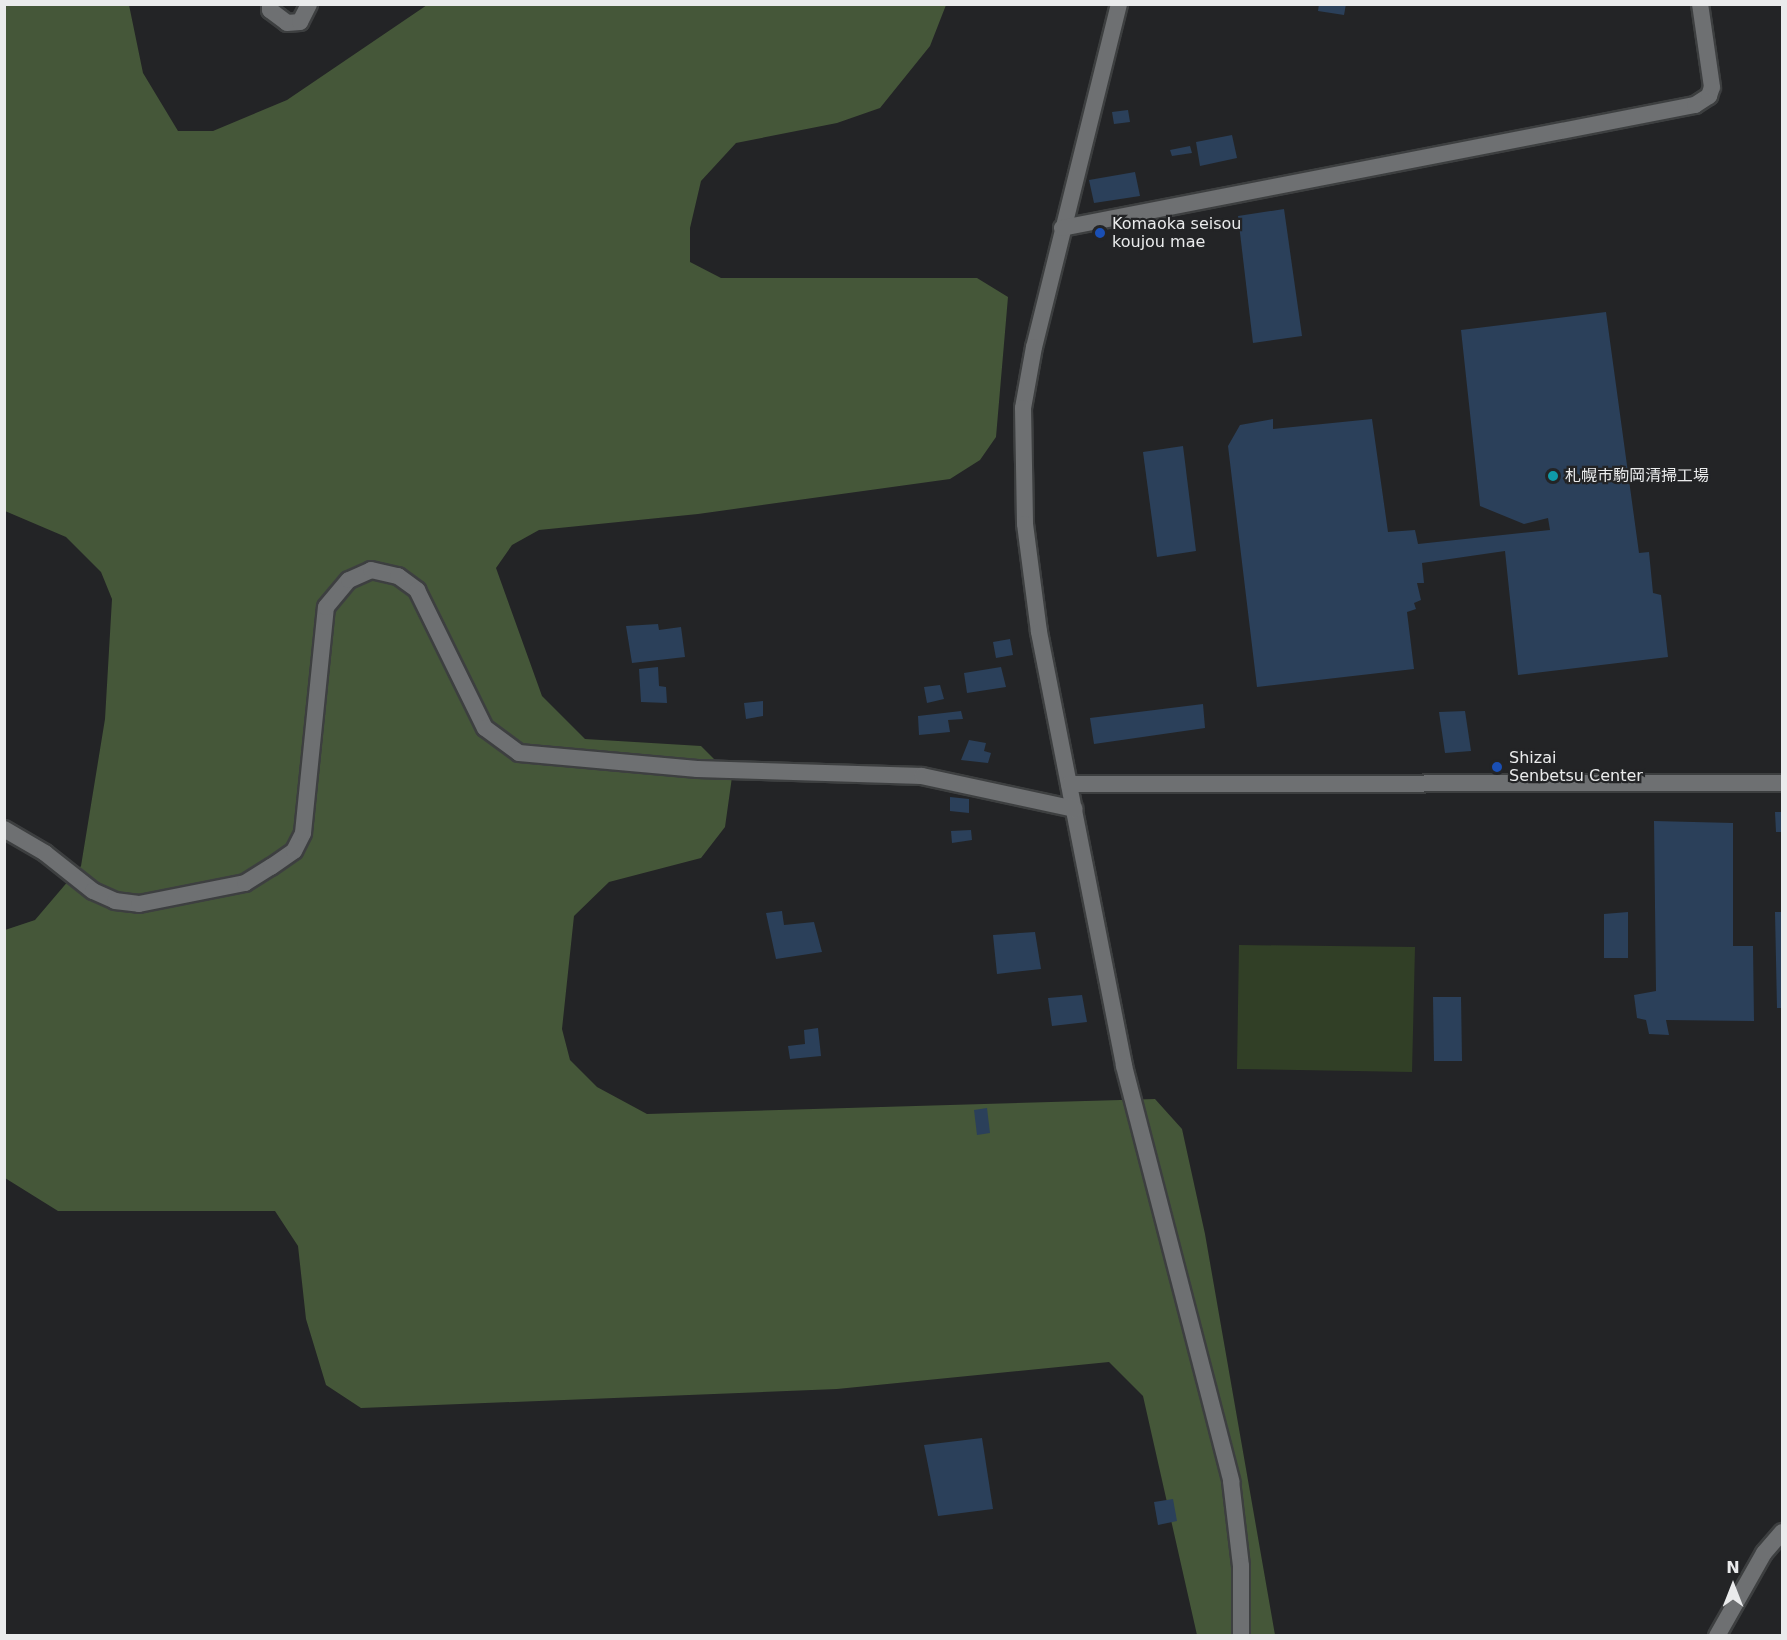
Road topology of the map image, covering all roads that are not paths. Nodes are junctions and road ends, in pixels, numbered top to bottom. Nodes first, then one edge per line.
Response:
1 (270, 4) edge
2 (309, 4) edge
3 (1119, 4) edge
4 (1700, 4) edge
5 (1062, 228) junction
6 (1782, 783) edge
7 (1069, 784) junction
8 (1074, 809) junction
9 (4, 829) edge
10 (1782, 1532) edge
11 (1241, 1635) edge
12 (1717, 1635) edge

1 - 2 street
3 - 5 street
4 - 5 street
5 - 7 street
6 - 7 street
7 - 8 street
8 - 9 street
8 - 11 street
10 - 12 street

